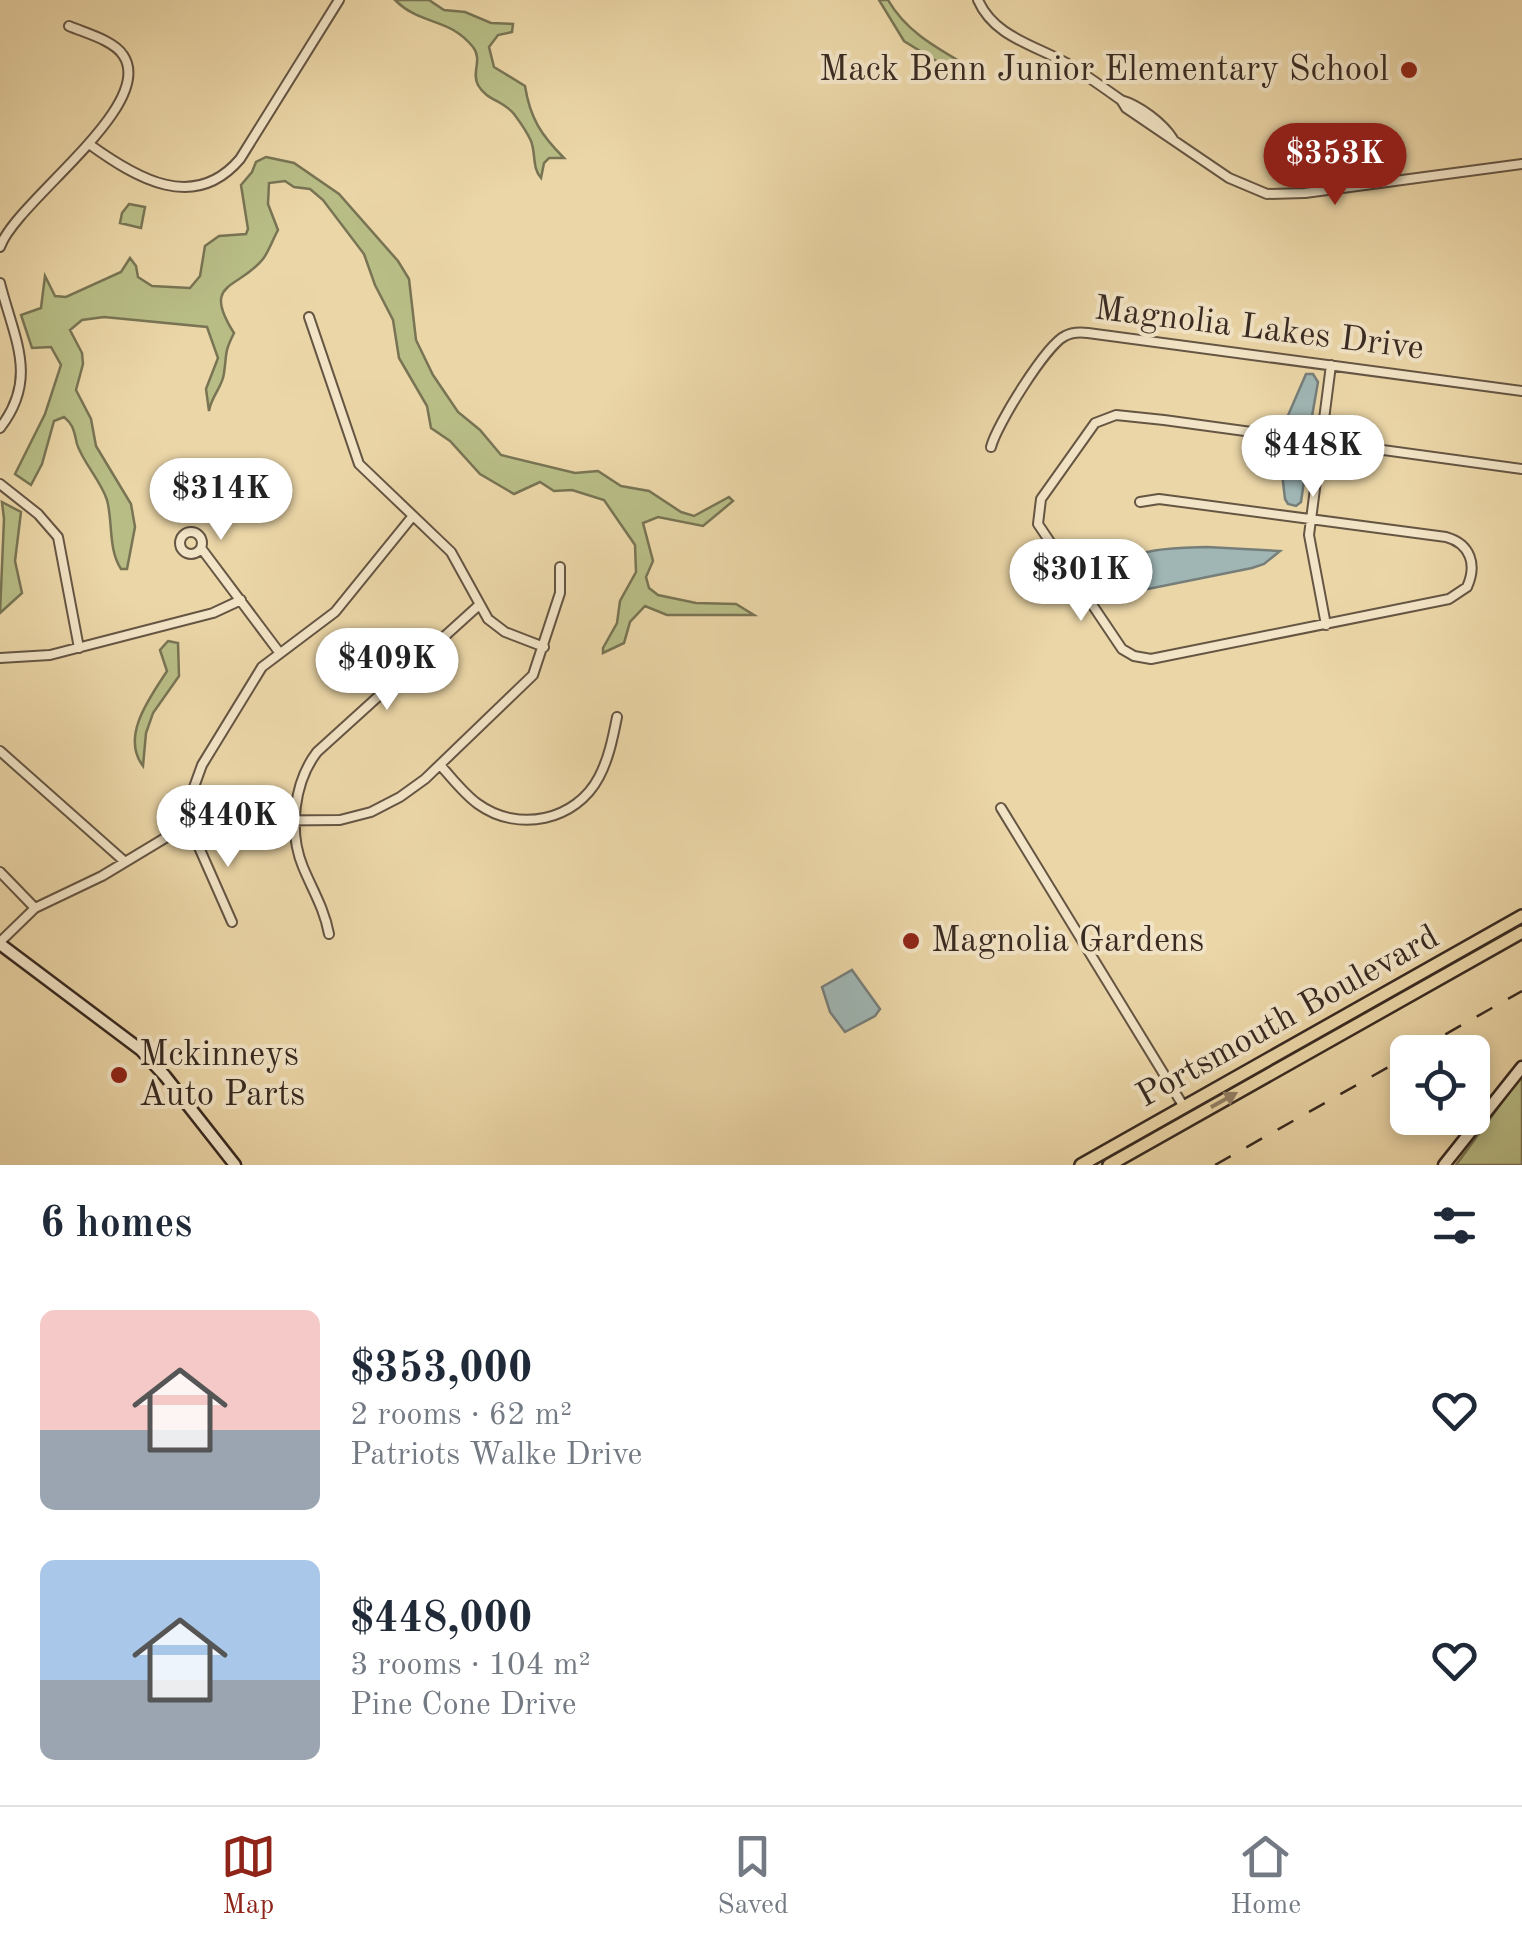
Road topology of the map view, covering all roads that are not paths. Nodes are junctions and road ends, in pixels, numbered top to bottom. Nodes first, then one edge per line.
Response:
1 (339, 0) edge
2 (978, 0) edge
3 (69, 26) dead end
4 (89, 144) junction
5 (1522, 164) edge
6 (0, 247) edge
7 (0, 283) edge
8 (309, 317) dead end
9 (1331, 366) junction
10 (1522, 391) edge
11 (0, 428) edge
12 (1321, 442) junction
13 (991, 447) dead end
14 (1522, 469) edge
15 (0, 484) edge
16 (1140, 502) dead end
17 (412, 517) junction
18 (1310, 518) junction
19 (201, 548) dead end
20 (560, 567) dead end
21 (241, 600) junction
22 (478, 606) junction
23 (1326, 624) junction
24 (544, 647) junction
25 (79, 648) junction
26 (279, 652) junction
27 (0, 658) edge
28 (617, 717) dead end
29 (0, 750) edge
30 (440, 765) junction
31 (1001, 808) dead end
32 (296, 820) junction
33 (193, 826) junction
34 (124, 861) junction
35 (0, 872) edge
36 (36, 908) junction
37 (1522, 916) edge
38 (232, 922) dead end
39 (1522, 932) edge
40 (329, 934) dead end
41 (0, 943) edge
42 (1329, 1034) junction
43 (1522, 1066) edge
44 (1184, 1113) junction
45 (235, 1165) edge
46 (1081, 1165) edge
47 (1109, 1165) edge
48 (1444, 1165) edge

1 - 4 street
2 - 5 street
3 - 4 street
4 - 6 street
7 - 11 street
8 - 17 street
9 - 10 street, Magnolia Lakes Drive
9 - 12 street
9 - 13 street, Magnolia Lakes Drive
12 - 14 street
12 - 18 street
12 - 23 street
15 - 25 street
16 - 18 street
17 - 22 street
17 - 26 street
18 - 23 street
18 - 23 street
19 - 21 street
20 - 24 street
21 - 25 street
21 - 26 street
22 - 24 street
22 - 32 street
24 - 30 street
25 - 27 street
26 - 33 street
28 - 30 street
29 - 34 street
30 - 32 street
31 - 44 street
32 - 33 street
32 - 40 street
33 - 34 street
33 - 38 street
34 - 36 street
35 - 36 street
36 - 41 street
37 - 42 main road, Portsmouth Boulevard
39 - 42 main road, Portsmouth Boulevard
41 - 45 main road
42 - 44 main road, Portsmouth Boulevard
43 - 48 main road
44 - 46 main road, Portsmouth Boulevard
44 - 47 main road, Portsmouth Boulevard

